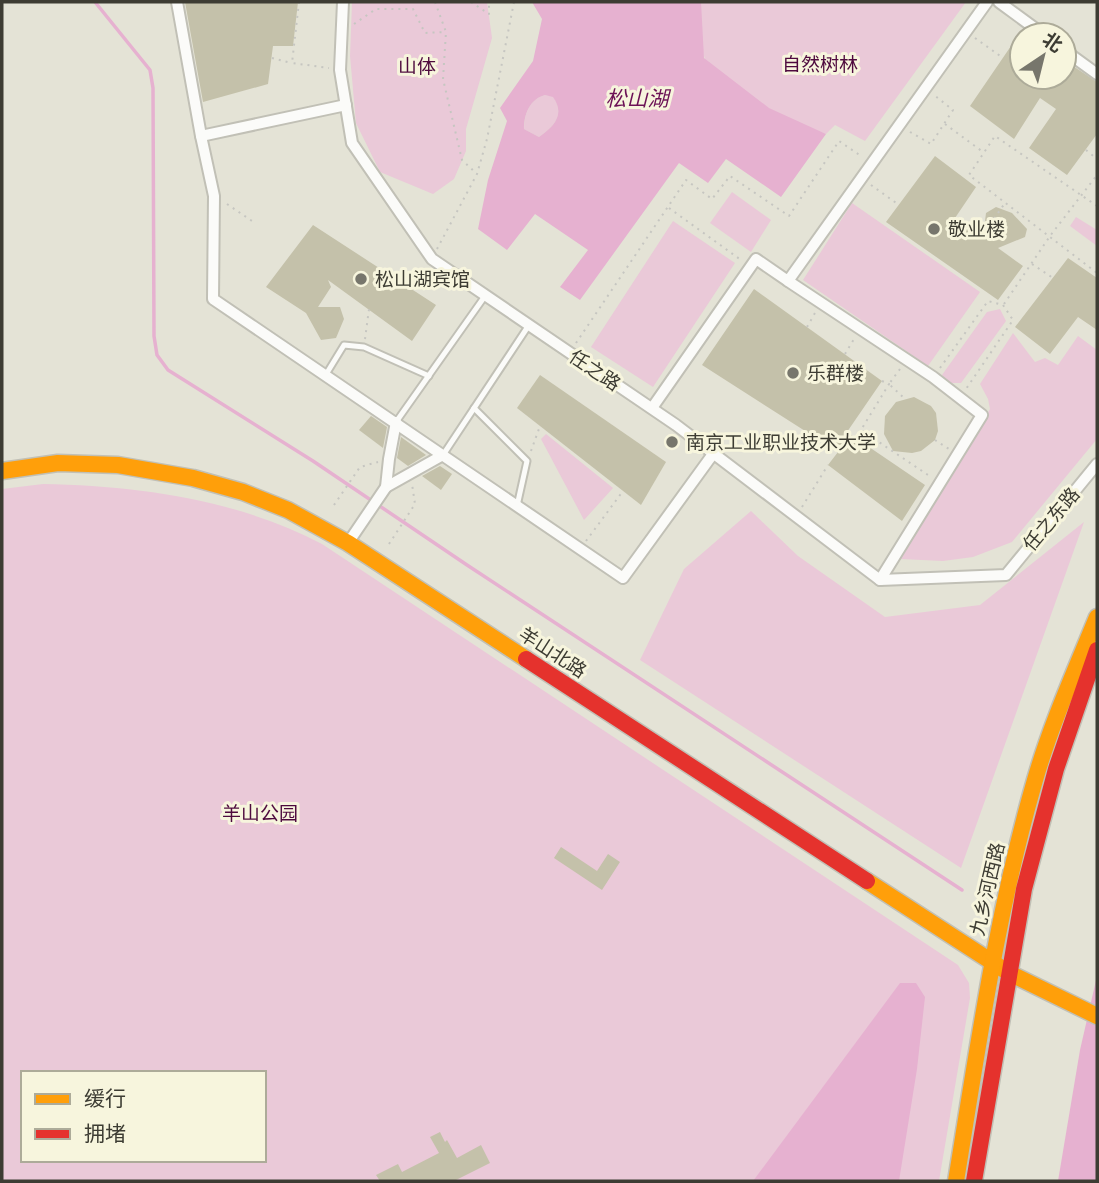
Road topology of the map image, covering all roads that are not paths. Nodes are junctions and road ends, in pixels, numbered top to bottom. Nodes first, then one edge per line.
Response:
1 (177, 2) edge
2 (343, 2) edge
3 (987, 2) edge
4 (999, 2) edge
5 (1025, 21) edge
6 (1078, 60) edge
7 (1097, 74) edge
8 (346, 105) junction
9 (201, 136) junction
10 (788, 281) junction
11 (485, 296) junction
12 (529, 325) junction
13 (325, 376) junction
14 (429, 376) junction
15 (474, 408) junction
16 (652, 408) junction
17 (396, 422) junction
18 (713, 454) junction
19 (443, 455) junction
20 (1097, 464) edge
21 (2, 471) edge
22 (386, 487) junction
23 (517, 506) junction
24 (348, 543) junction
25 (880, 580) junction
26 (1097, 617) edge
27 (1097, 650) edge
28 (992, 960) junction
29 (1009, 973) junction
30 (1097, 1016) edge
31 (956, 1181) edge
32 (974, 1181) edge

1 - 9 street
2 - 8 street, 任之路
3 - 10 street
4 - 5 street
6 - 7 street
8 - 9 street
8 - 11 street, 任之路
9 - 13 street
10 - 16 street
10 - 25 street
11 - 12 street, 任之路
11 - 14 lane
12 - 15 lane
12 - 16 street, 任之路
13 - 14 lane
13 - 17 street
14 - 17 lane
15 - 19 lane
15 - 23 lane
16 - 18 street, 任之路
17 - 19 street
17 - 22 street
18 - 23 street
18 - 25 street, 任之路
19 - 22 street
19 - 23 street
20 - 25 street, 任之东路
21 - 24 street, 羊山北路
22 - 24 street
24 - 28 street, 羊山北路
26 - 28 street, 九乡河西路
27 - 29 street, 九乡河西路
28 - 29 street, 羊山北路
28 - 31 street, 九乡河西路
29 - 30 street, 羊山北路
29 - 32 street, 九乡河西路

